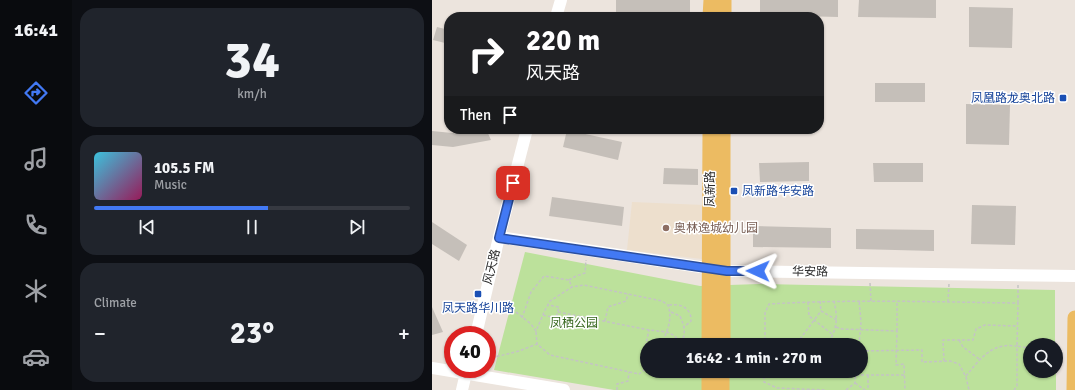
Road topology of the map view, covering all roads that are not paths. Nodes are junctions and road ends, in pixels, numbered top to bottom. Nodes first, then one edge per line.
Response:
1 (561, 0) edge
2 (710, 0) edge
3 (724, 0) edge
4 (557, 12) edge
5 (710, 12) edge
6 (724, 12) edge
7 (526, 134) edge
8 (710, 134) edge
9 (724, 134) edge
10 (499, 238) junction
11 (716, 269) junction
12 (1075, 276) edge
13 (1075, 318) edge
14 (478, 326) edge
15 (710, 338) edge
16 (722, 338) edge
17 (432, 368) edge
18 (444, 369) edge
19 (496, 377) edge
20 (465, 378) edge
21 (709, 378) edge
22 (722, 378) edge
23 (462, 390) edge
24 (564, 390) edge
25 (709, 390) edge
26 (722, 390) edge
27 (1074, 390) edge

1 - 4 street
2 - 5 main road
3 - 6 main road
7 - 10 street, 风天路
8 - 11 main road, 凤新路
9 - 11 main road
10 - 11 street, 华安路
10 - 14 street, 风天路
11 - 12 street, 华安路
11 - 15 main road, 凤新路
11 - 16 main road
13 - 27 main road
17 - 18 street
19 - 24 street
20 - 23 street
21 - 25 main road
22 - 26 main road

